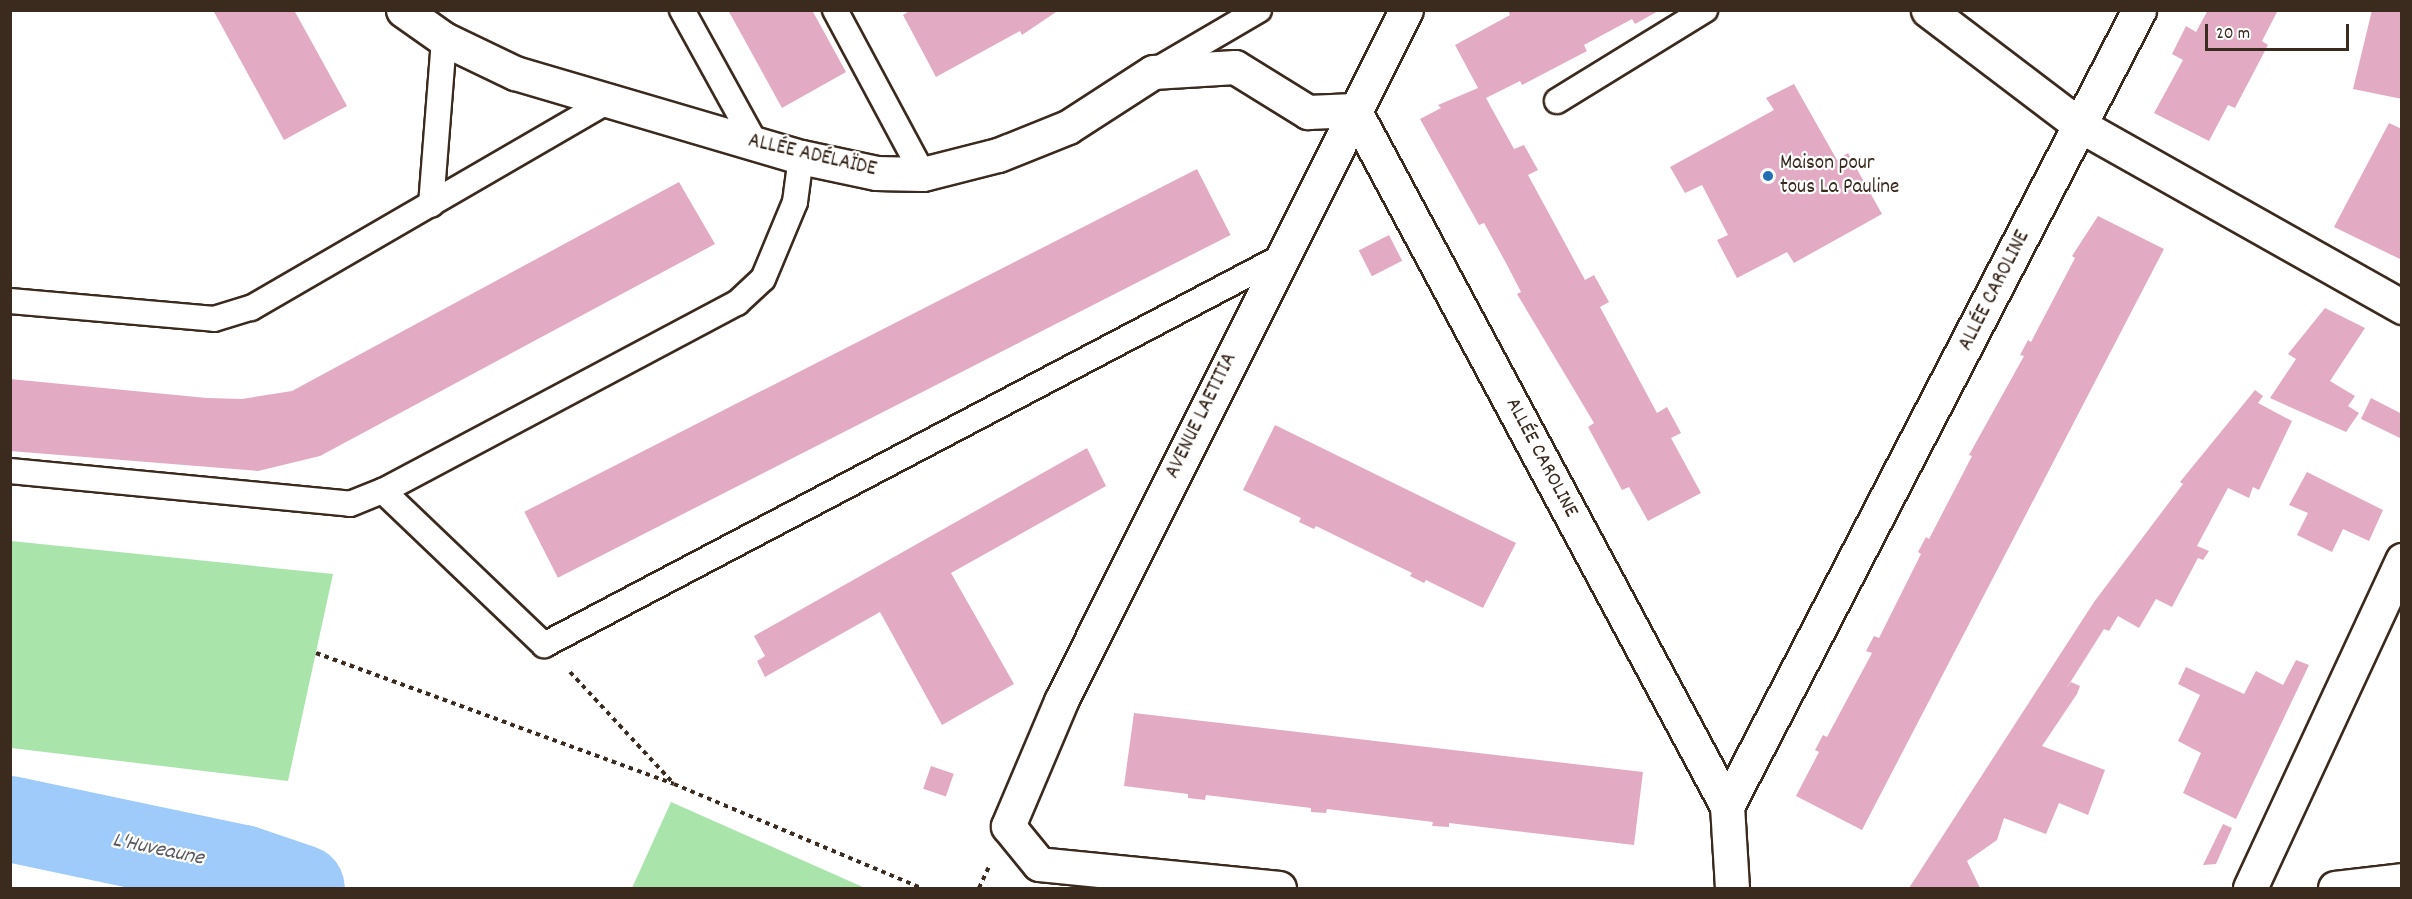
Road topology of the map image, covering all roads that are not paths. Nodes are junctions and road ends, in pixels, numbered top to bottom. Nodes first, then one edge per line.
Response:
1 (403, 10) edge
2 (682, 10) edge
3 (834, 10) edge
4 (1259, 10) edge
5 (1406, 10) edge
6 (1705, 10) edge
7 (1928, 10) edge
8 (2139, 10) edge
9 (444, 39) junction
10 (1153, 72) junction
11 (1557, 101) dead end
12 (606, 102) junction
13 (1354, 110) junction
14 (2081, 126) junction
15 (756, 144) junction
16 (801, 157) junction
17 (923, 174) junction
18 (431, 205) junction
19 (1281, 257) junction
20 (10, 301) edge
21 (2402, 307) edge
22 (10, 471) edge
23 (383, 491) junction
24 (2402, 560) edge
25 (1727, 806) junction
26 (2402, 879) edge
27 (1279, 888) edge
28 (1732, 888) edge
29 (2250, 888) edge
30 (2335, 888) edge

1 - 9 street, ALLÉE ADÉLAÏDE
2 - 15 lane
3 - 17 lane
4 - 10 lane
5 - 13 street, AVENUE LAETITIA
6 - 11 lane
7 - 14 street
8 - 14 street, ALLÉE CAROLINE
9 - 12 street, ALLÉE ADÉLAÏDE
9 - 18 lane
10 - 13 street
10 - 17 street, ALLÉE ADÉLAÏDE
12 - 15 street, ALLÉE ADÉLAÏDE
12 - 18 lane
13 - 19 street, AVENUE LAETITIA
13 - 25 street, ALLÉE CAROLINE
14 - 21 street
14 - 25 street, ALLÉE CAROLINE
15 - 16 street, ALLÉE ADÉLAÏDE
16 - 17 street, ALLÉE ADÉLAÏDE
16 - 23 lane
18 - 20 lane
19 - 23 lane
19 - 27 street, AVENUE LAETITIA
22 - 23 lane
24 - 29 street
25 - 28 street, ALLÉE CAROLINE
26 - 30 street

